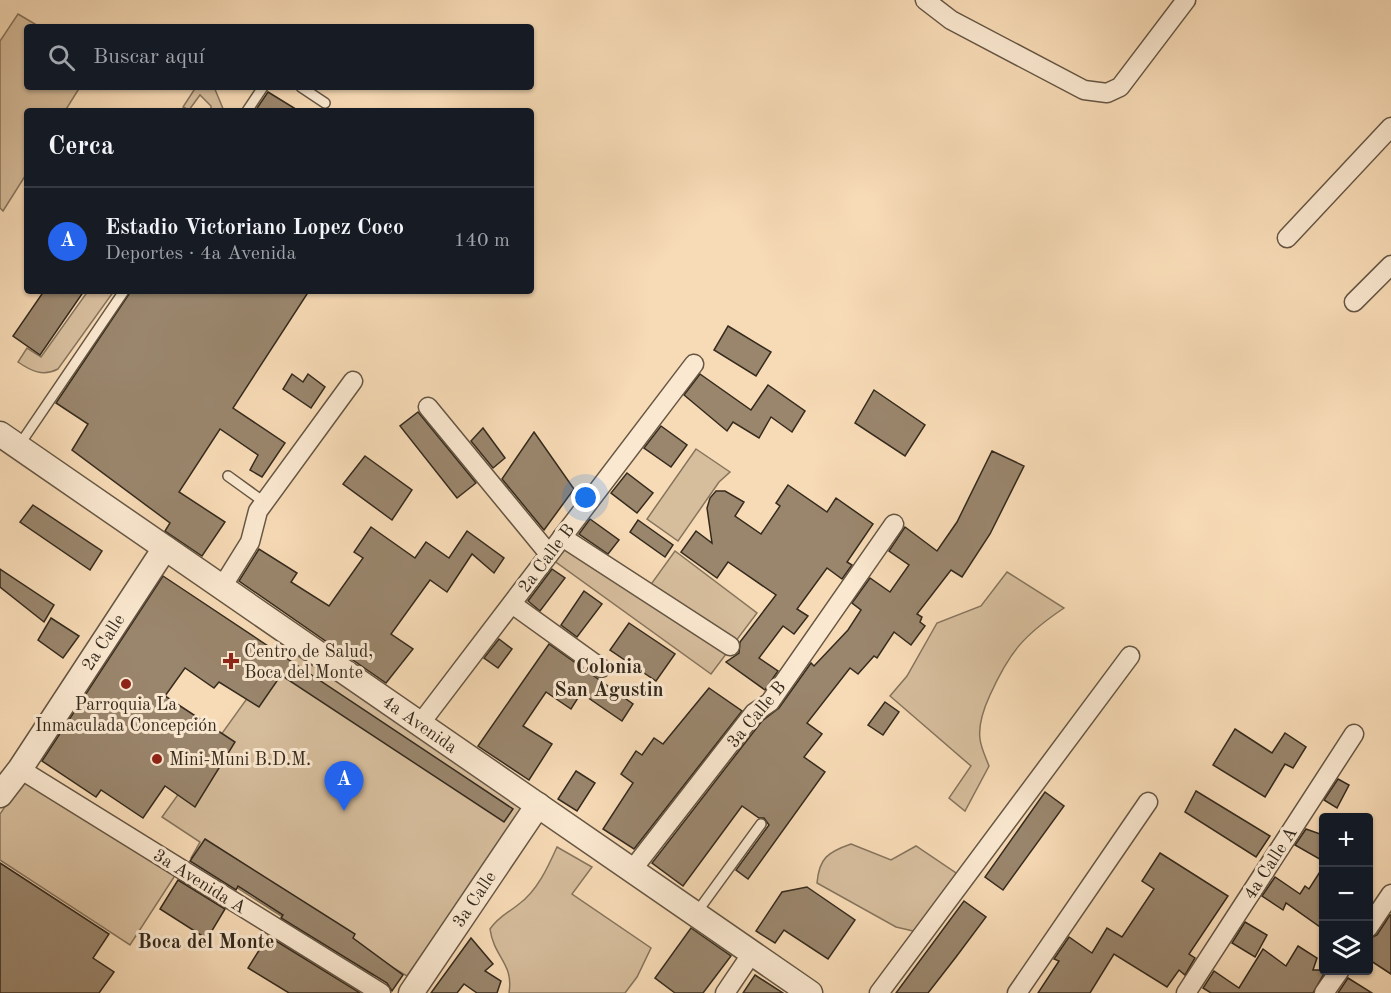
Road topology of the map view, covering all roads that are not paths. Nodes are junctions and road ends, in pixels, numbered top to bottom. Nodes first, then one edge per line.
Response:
1 (925, 0) edge
2 (1186, 0) edge
3 (261, 90) edge
4 (305, 90) edge
5 (325, 103) dead end
6 (249, 108) edge
7 (1391, 127) edge
8 (1287, 238) dead end
9 (1391, 265) edge
10 (122, 294) edge
11 (1354, 302) dead end
12 (694, 364) dead end
13 (353, 381) dead end
14 (428, 407) dead end
15 (9, 440) edge
16 (228, 476) dead end
17 (264, 502) junction
18 (894, 524) dead end
19 (562, 537) junction
20 (165, 548) junction
21 (549, 554) junction
22 (222, 587) junction
23 (512, 604) junction
24 (730, 646) dead end
25 (1130, 656) dead end
26 (602, 668) dead end
27 (420, 724) junction
28 (1354, 734) dead end
29 (20, 769) junction
30 (0, 795) edge
31 (1148, 802) dead end
32 (538, 805) junction
33 (761, 824) dead end
34 (632, 870) junction
35 (1391, 894) edge
36 (696, 914) junction
37 (1372, 921) edge
38 (752, 953) junction
39 (1337, 975) edge
40 (381, 993) edge
41 (411, 993) edge
42 (725, 993) edge
43 (810, 993) edge
44 (879, 993) edge
45 (1017, 993) edge
46 (1186, 993) edge
47 (1324, 993) edge

1 - 2 street
3 - 6 lane
4 - 5 lane
7 - 8 street
9 - 11 street
10 - 15 lane
12 - 19 street, 2a Calle B
13 - 17 street
14 - 21 street
15 - 20 street, 4a Avenida
16 - 17 lane
17 - 22 street
18 - 34 street, 3a Calle B
19 - 21 street, 2a Calle B
19 - 24 street
20 - 22 street, 4a Avenida
20 - 29 street, 2a Calle
21 - 23 street, 2a Calle B
22 - 27 street, 4a Avenida
23 - 26 street
23 - 27 street, 2a Calle B
25 - 44 street
27 - 32 street, 4a Avenida
28 - 46 street, 4a Calle A
29 - 30 street, 2a Calle
29 - 40 street, 3a Avenida A
31 - 45 street
32 - 34 street, 4a Avenida
32 - 41 street, 3a Calle
33 - 36 lane
34 - 36 street, 4a Avenida
35 - 37 street
36 - 38 street, 4a Avenida
38 - 42 street
38 - 43 street, 4a Avenida
39 - 47 street

